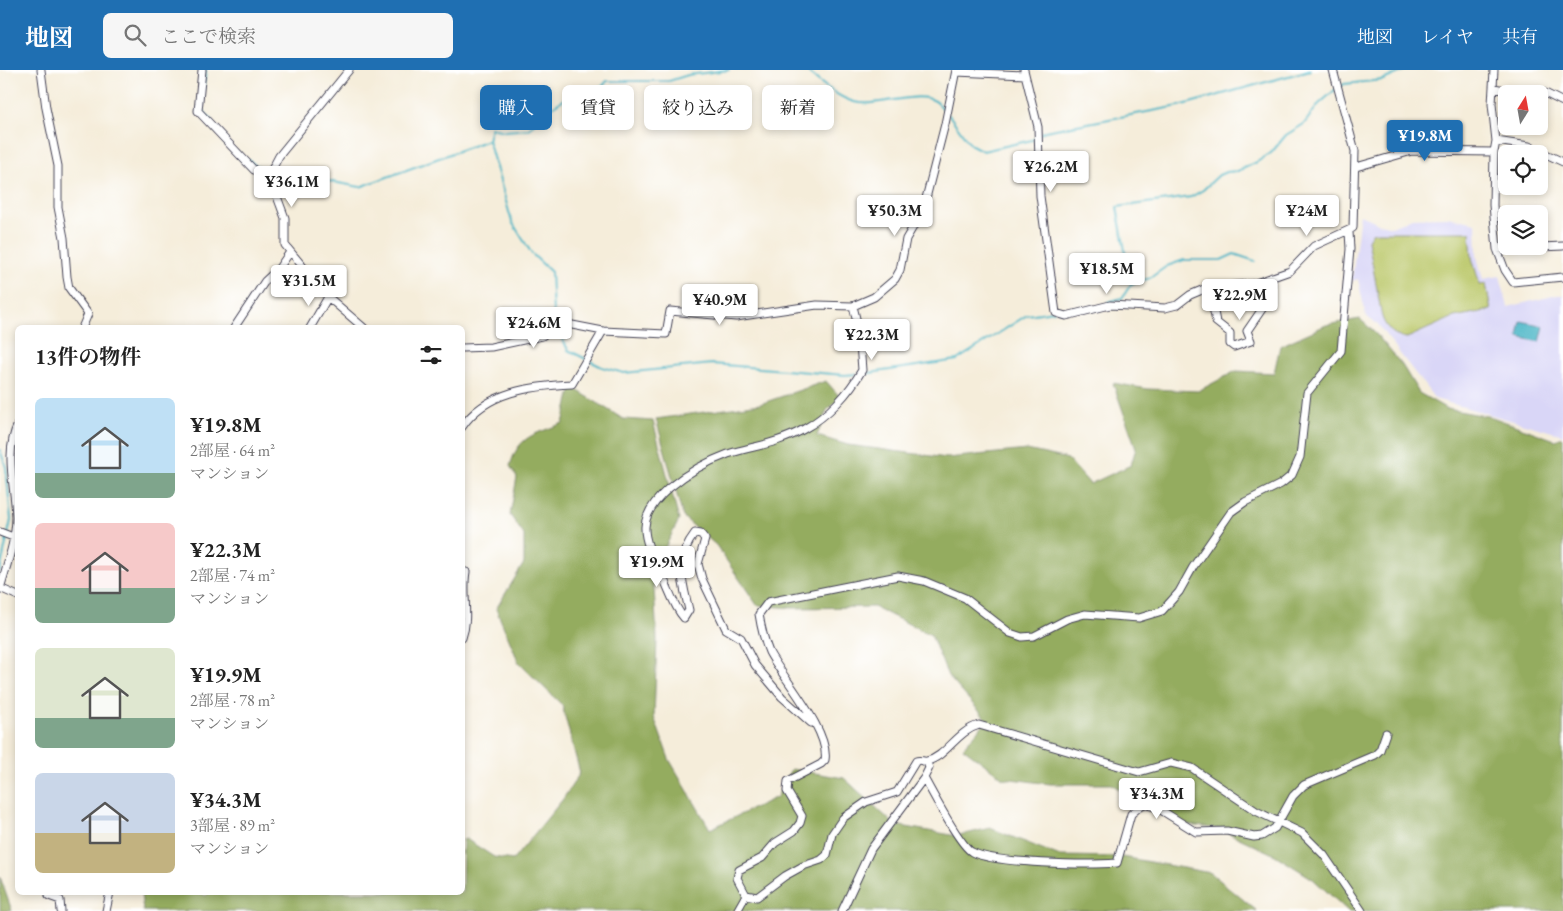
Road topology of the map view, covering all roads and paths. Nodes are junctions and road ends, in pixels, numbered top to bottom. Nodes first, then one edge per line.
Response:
1 (41, 70) edge
2 (202, 70) edge
3 (348, 70) edge
4 (1333, 70) edge
5 (1494, 70) edge
6 (956, 71) edge
7 (1024, 73) edge
8 (1494, 88) junction
9 (1563, 102) edge
10 (1496, 141) junction
11 (1494, 152) junction
12 (1563, 162) edge
13 (1356, 168) junction
14 (269, 175) junction
15 (1348, 232) junction
16 (1563, 246) edge
17 (1497, 249) junction
18 (290, 252) junction
19 (1272, 277) junction
20 (1563, 277) edge
21 (1209, 288) junction
22 (328, 297) junction
23 (853, 306) junction
24 (83, 325) edge
25 (236, 325) edge
26 (312, 325) edge
27 (361, 325) edge
28 (603, 331) junction
29 (465, 348) edge
30 (465, 424) edge
31 (15, 433) edge
32 (15, 510) edge
33 (15, 524) edge
34 (0, 532) edge
35 (13, 536) junction
36 (0, 589) edge
37 (15, 595) edge
38 (465, 601) edge
39 (465, 631) edge
40 (819, 730) junction
41 (1386, 732) dead end
42 (926, 762) junction
43 (924, 778) junction
44 (1279, 822) junction
45 (49, 895) edge
46 (109, 895) edge
47 (746, 895) junction
48 (61, 911) edge
49 (106, 911) edge
50 (737, 911) edge
51 (842, 911) edge
52 (1362, 911) edge

1 - 24 street
2 - 14 street
3 - 14 street
4 - 13 street
5 - 8 street
6 - 7 street
6 - 23 street
7 - 21 street
8 - 9 street
8 - 10 street
10 - 11 street
10 - 12 street
11 - 13 street
11 - 17 street
13 - 15 street
14 - 18 street
15 - 19 street
15 - 40 street
16 - 17 street
17 - 20 street
18 - 22 street
18 - 25 street
19 - 21 street
19 - 21 street
22 - 26 street
22 - 27 street
23 - 28 street
23 - 40 street
28 - 29 street
28 - 30 street
31 - 32 street
33 - 35 street
34 - 35 street
35 - 36 street
36 - 37 street
38 - 39 street
40 - 47 street
41 - 44 street
42 - 43 street
42 - 44 street
42 - 47 street
43 - 44 street
43 - 51 street
44 - 52 street
45 - 48 street
46 - 49 street
47 - 50 street

